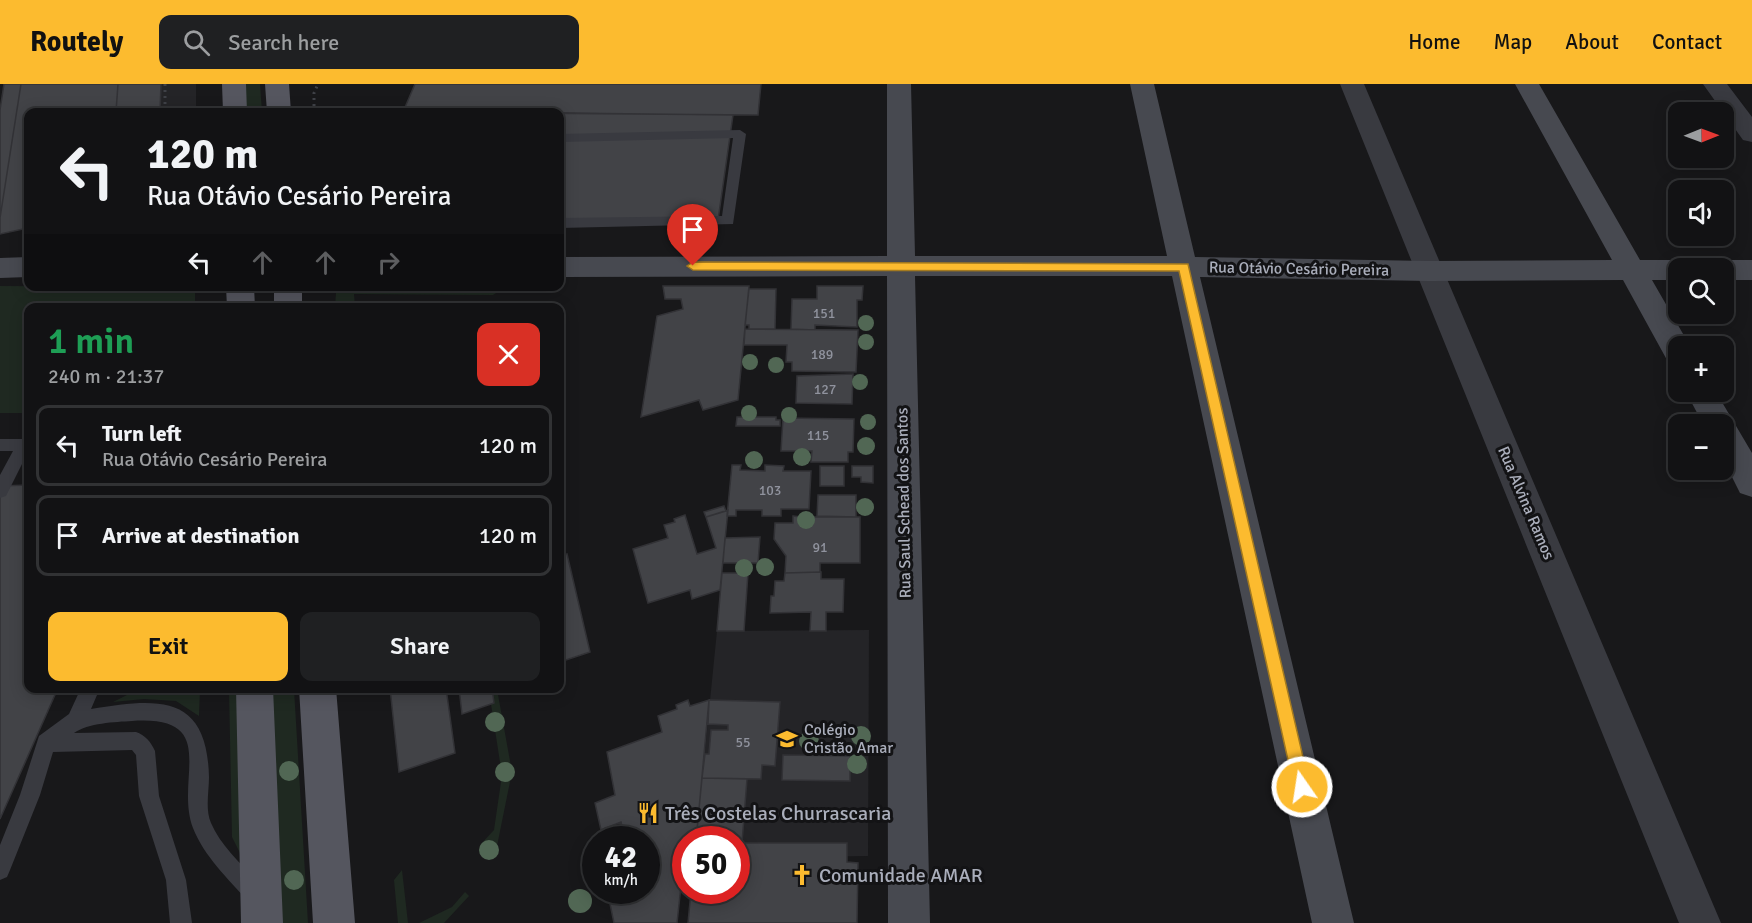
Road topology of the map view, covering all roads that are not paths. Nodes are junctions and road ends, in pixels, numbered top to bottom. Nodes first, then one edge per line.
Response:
1 (234, 84) edge
2 (277, 84) edge
3 (899, 84) edge
4 (1142, 84) edge
5 (1352, 84) edge
6 (1527, 84) edge
7 (1715, 84) edge
8 (235, 108) edge
9 (279, 108) edge
10 (1752, 134) edge
11 (564, 138) edge
12 (564, 223) edge
13 (24, 267) edge
14 (564, 267) edge
15 (1184, 267) junction
16 (0, 268) edge
17 (901, 268) junction
18 (1632, 270) junction
19 (1668, 270) edge
20 (1734, 270) edge
21 (1752, 270) edge
22 (1429, 271) junction
23 (1669, 336) edge
24 (0, 445) edge
25 (24, 445) edge
26 (24, 449) edge
27 (1734, 450) edge
28 (1752, 483) edge
29 (0, 491) edge
30 (89, 693) edge
31 (254, 693) edge
32 (317, 693) edge
33 (76, 720) junction
34 (46, 743) junction
35 (0, 870) edge
36 (262, 912) edge
37 (181, 923) edge
38 (334, 923) edge
39 (909, 923) edge
40 (1333, 923) edge
41 (1700, 923) edge

1 - 8 main road
2 - 9 main road
3 - 17 main road, Rua Saul Schead dos Santos
4 - 15 main road
5 - 22 street, Rua Alvina Ramos
6 - 18 main road
7 - 10 street
11 - 12 lane
13 - 16 main road
14 - 17 main road, Rua Otávio Cesário Pereira
15 - 17 main road, Rua Otávio Cesário Pereira
15 - 22 main road, Rua Otávio Cesário Pereira
15 - 40 main road
17 - 39 main road, Rua Saul Schead dos Santos
18 - 19 main road, Rua Otávio Cesário Pereira
18 - 22 main road, Rua Otávio Cesário Pereira
18 - 23 main road
20 - 21 main road
22 - 41 street, Rua Alvina Ramos
24 - 25 lane
26 - 29 lane
27 - 28 main road
30 - 33 lane
31 - 36 main road
32 - 38 main road
33 - 34 lane
33 - 36 lane
34 - 35 lane
34 - 37 lane

